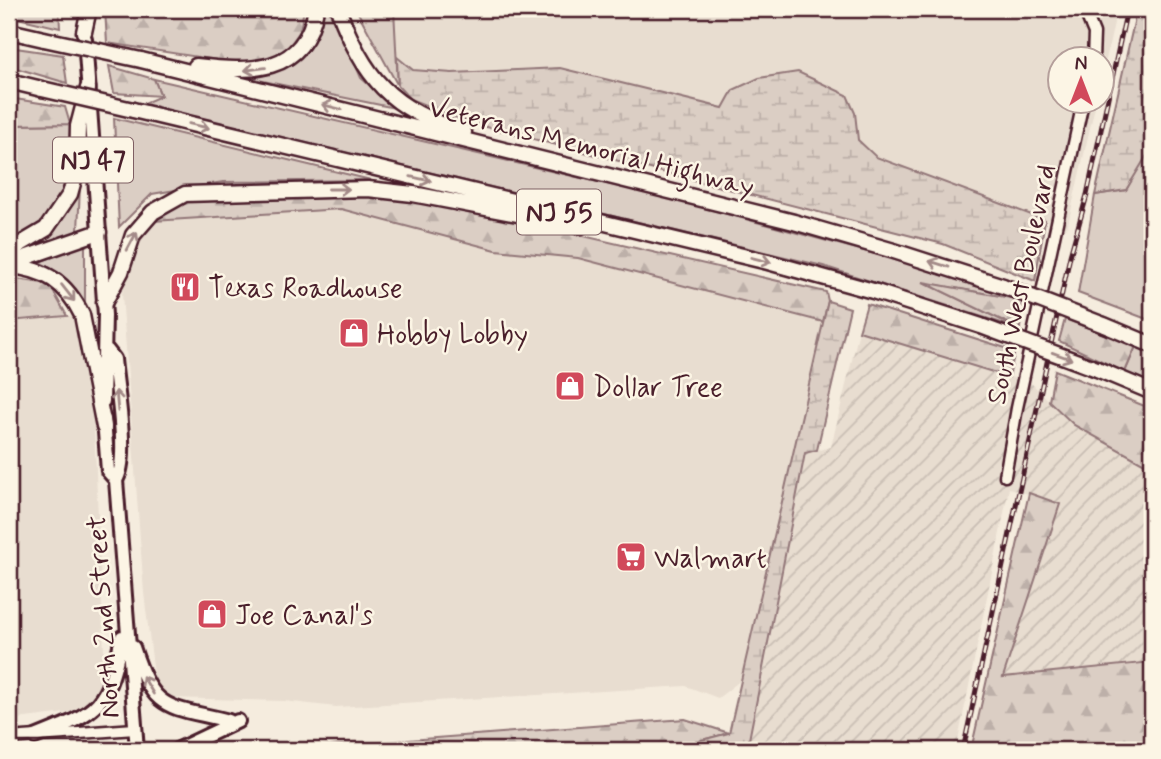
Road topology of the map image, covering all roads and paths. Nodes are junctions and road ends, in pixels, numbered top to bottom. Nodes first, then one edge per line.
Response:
1 (83, 9) edge
2 (89, 9) edge
3 (316, 9) edge
4 (338, 9) edge
5 (1084, 9) edge
6 (9, 31) edge
7 (84, 32) junction
8 (1094, 46) edge
9 (141, 60) junction
10 (9, 82) edge
11 (9, 88) edge
12 (88, 88) junction
13 (42, 89) junction
14 (1080, 116) edge
15 (637, 182) junction
16 (99, 232) junction
17 (9, 251) edge
18 (729, 252) junction
19 (9, 265) edge
20 (104, 303) junction
21 (1152, 345) edge
22 (107, 350) junction
23 (1152, 392) edge
24 (104, 427) junction
25 (1005, 476) dead end
26 (116, 480) junction
27 (125, 623) junction
28 (135, 730) junction
29 (35, 737) junction
30 (9, 738) edge
31 (137, 750) edge
32 (177, 750) edge

1 - 7 main road, North 2nd Street / NJ 47
2 - 7 highway
3 -> 9 highway
4 - 15 highway
5 - 8 street
6 - 9 highway, Veterans Memorial Highway / NJ 55, bridge
7 - 12 main road, North 2nd Street / NJ 47
15 -> 9 highway, Veterans Memorial Highway / NJ 55
10 - 13 highway, NJ 55
11 - 13 highway
12 - 16 main road, North 2nd Street / NJ 47
12 - 17 highway
13 -> 18 highway, NJ 55, bridge
14 - 25 street, South West Boulevard
21 -> 15 highway, Veterans Memorial Highway / NJ 55, bridge
16 - 19 highway
16 - 20 main road, North 2nd Street / NJ 47
20 -> 18 highway
18 -> 23 highway, NJ 55, bridge
19 -> 24 highway
20 - 22 main road, North 2nd Street / NJ 47
22 - 24 main road, North 2nd Street / NJ 47
26 -> 22 main road, North 2nd Street / NJ 47
24 - 26 main road, North 2nd Street / NJ 47
26 - 27 main road, North 2nd Street / NJ 47
27 - 28 main road, North 2nd Street / NJ 47
27 - 29 main road
32 -> 27 main road
28 - 29 street
28 - 31 main road, North 2nd Street / NJ 47
29 - 30 street

